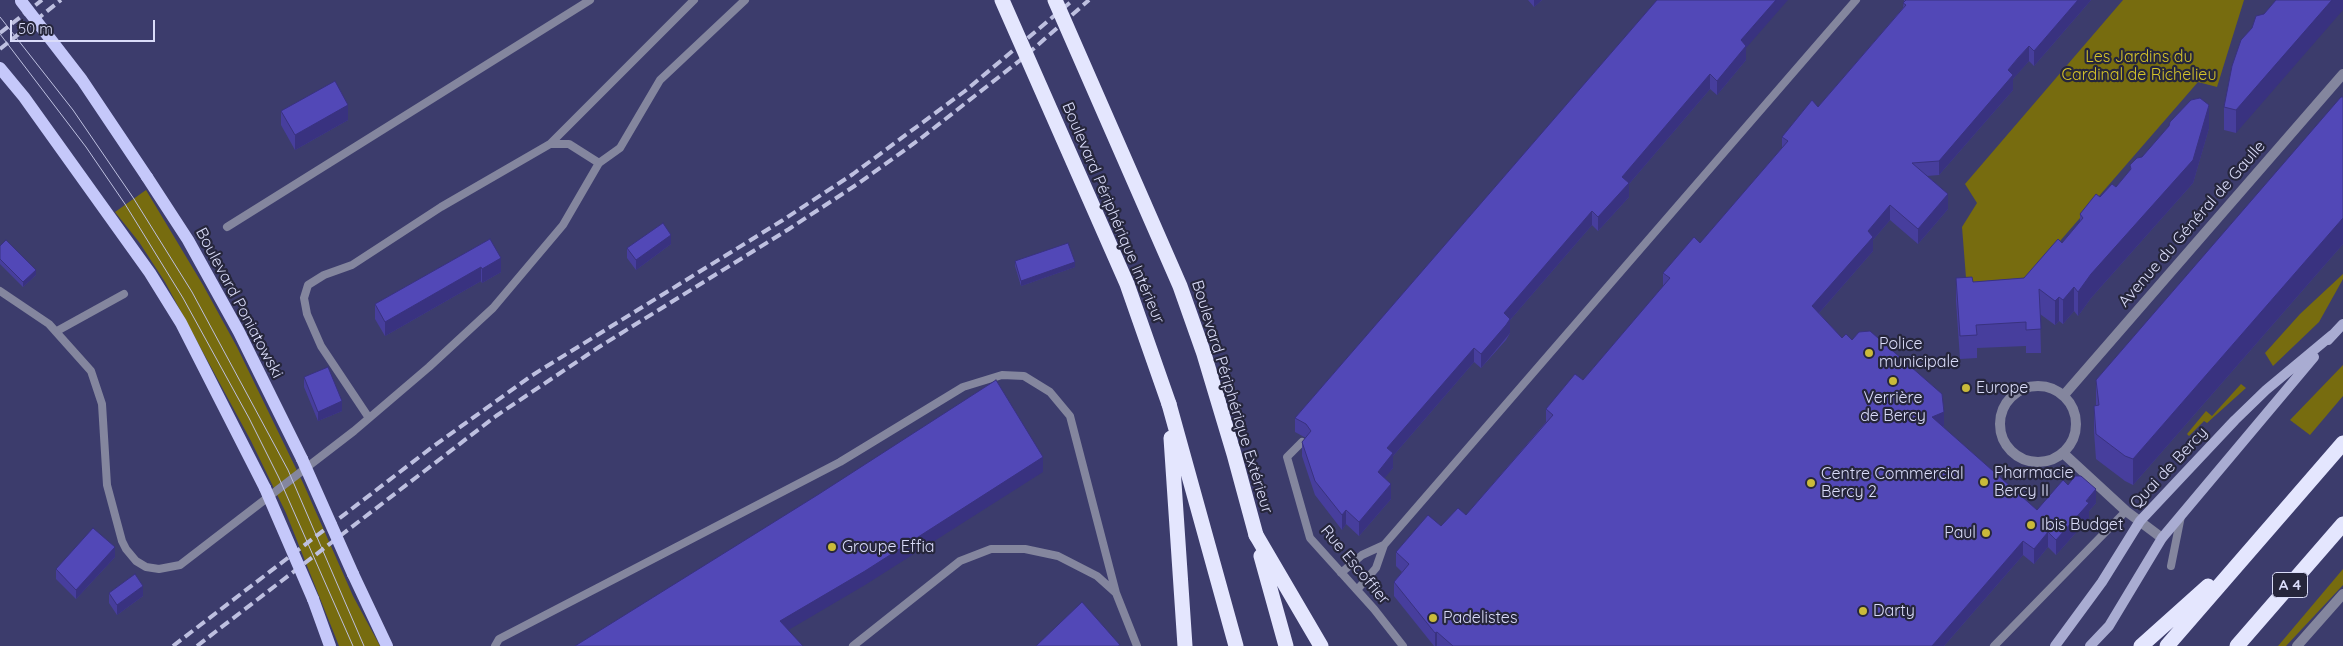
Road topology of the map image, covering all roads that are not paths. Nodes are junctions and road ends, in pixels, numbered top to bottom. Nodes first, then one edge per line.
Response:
1 (590, 0) edge
2 (694, 0) edge
3 (745, 0) edge
4 (1002, 0) edge
5 (1055, 0) edge
6 (1856, 0) edge
7 (20, 1) edge
8 (0, 68) edge
9 (2343, 74) edge
10 (550, 144) junction
11 (599, 163) junction
12 (227, 228) dead end
13 (0, 291) edge
14 (124, 294) dead end
15 (2342, 323) edge
16 (57, 331) junction
17 (2332, 335) junction
18 (2064, 395) junction
19 (1169, 404) junction
20 (368, 418) junction
21 (1302, 442) edge
22 (2343, 443) edge
23 (2063, 453) junction
24 (2126, 510) junction
25 (2182, 514) junction
26 (2140, 521) junction
27 (2343, 524) edge
28 (1256, 535) junction
29 (2162, 538) junction
30 (1384, 545) junction
31 (2252, 547) junction
32 (2172, 566) dead end
33 (1342, 573) junction
34 (1357, 590) junction
35 (1116, 593) junction
36 (2343, 594) edge
37 (1236, 645) edge
38 (330, 646) edge
39 (387, 646) edge
40 (495, 646) edge
41 (853, 646) edge
42 (1137, 646) edge
43 (1185, 646) edge
44 (1286, 646) edge
45 (1321, 646) edge
46 (1403, 646) edge
47 (1994, 646) edge
48 (2056, 646) edge
49 (2090, 646) edge
50 (2141, 646) edge
51 (2167, 646) edge
52 (2237, 646) edge
53 (2297, 646) edge

1 - 12 lane
2 - 10 lane
3 - 11 lane
4 - 19 highway, Boulevard Périphérique Intérieur, bridge
5 - 28 highway, Boulevard Périphérique Extérieur, bridge
6 - 30 lane
7 - 39 main road, Boulevard Poniatowski, bridge
8 - 38 main road, bridge
9 - 18 street, Avenue du Général de Gaulle
10 - 11 lane
10 - 20 lane
11 - 20 lane
13 - 16 lane
14 - 16 lane
15 - 17 main road, Quai de Bercy
16 - 20 lane
17 - 25 main road, Quai de Bercy
17 - 26 main road, Quai de Bercy
18 - 23 street
18 - 23 street
19 - 37 highway, Boulevard Périphérique Intérieur
19 - 43 highway
21 - 33 lane, Rue Escoffier
22 - 31 highway
23 - 24 street
24 - 26 street
24 - 47 lane
25 - 29 main road, Quai de Bercy
25 - 32 lane
26 - 29 street
26 - 48 main road, Quai de Bercy
27 - 52 highway, A 4
28 - 44 highway, Boulevard Périphérique Extérieur
28 - 45 highway
29 - 49 main road, Quai de Bercy
30 - 33 lane
30 - 34 lane
31 - 50 highway
31 - 51 highway
33 - 34 lane, Rue Escoffier
34 - 46 lane, Rue Escoffier
35 - 40 lane
35 - 41 lane
35 - 42 lane
36 - 53 street

